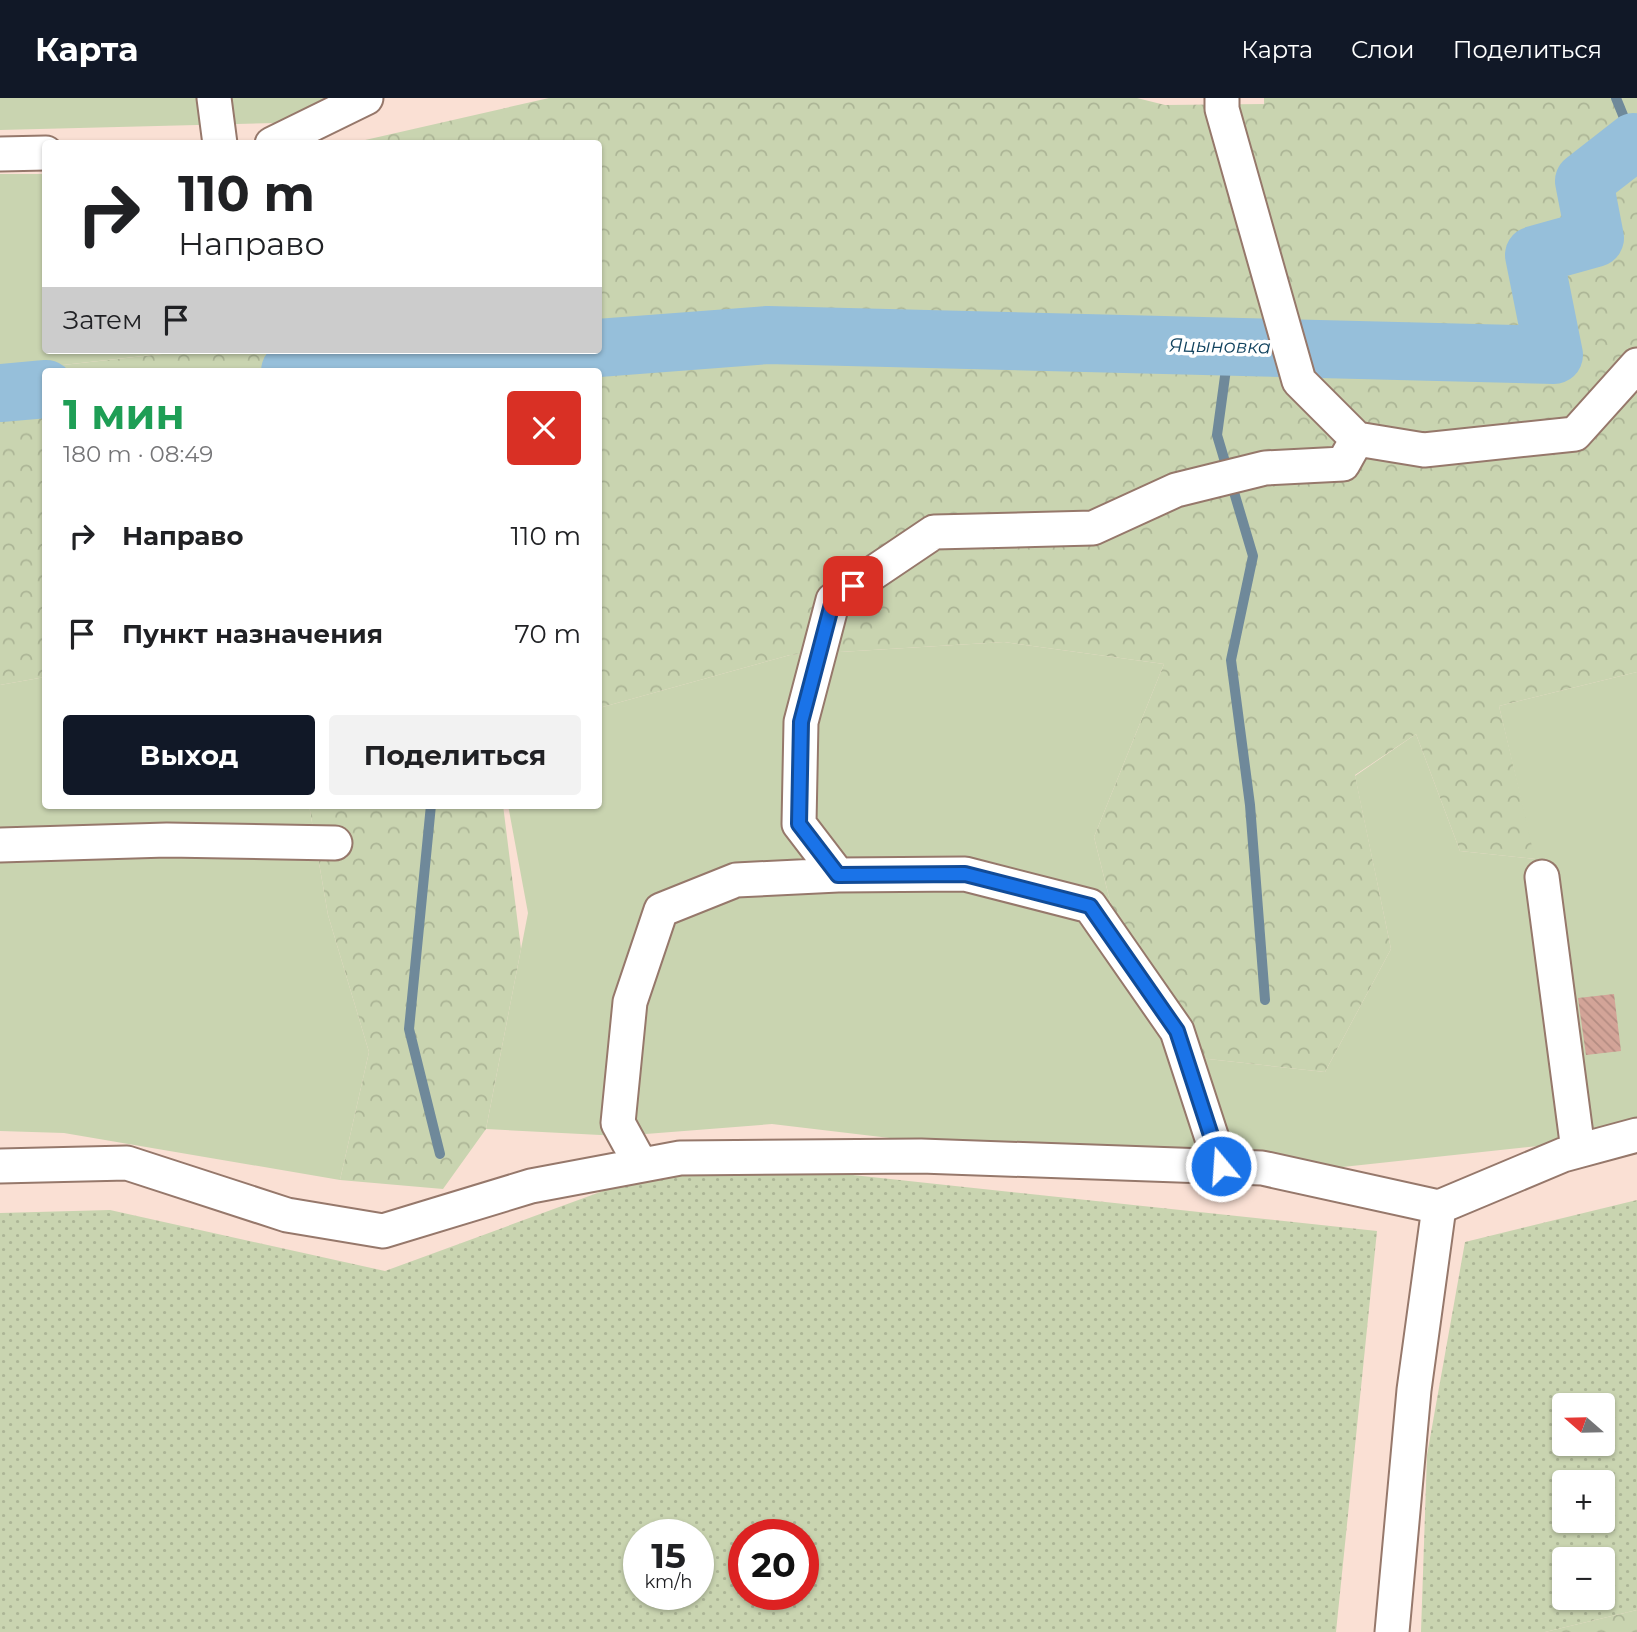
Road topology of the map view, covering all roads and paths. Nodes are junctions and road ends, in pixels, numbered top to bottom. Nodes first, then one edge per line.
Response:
1 (214, 98) edge
2 (366, 98) edge
3 (1214, 102) edge
4 (219, 140) edge
5 (280, 140) edge
6 (42, 153) edge
7 (0, 154) edge
8 (1637, 365) edge
9 (1357, 439) junction
10 (335, 843) dead end
11 (0, 845) edge
12 (838, 875) junction
13 (1542, 877) dead end
14 (1637, 1135) edge
15 (1578, 1150) junction
16 (641, 1165) junction
17 (0, 1166) edge
18 (1221, 1166) junction
19 (1439, 1207) junction
20 (1392, 1632) edge

1 - 4 lane
2 - 5 lane
3 - 9 lane
6 - 7 lane
8 - 9 lane
9 - 12 lane
10 - 11 lane
12 - 16 lane
12 - 18 lane
13 - 15 lane
14 - 15 lane
15 - 19 lane
16 - 17 lane
16 - 18 lane
18 - 19 lane
19 - 20 lane

